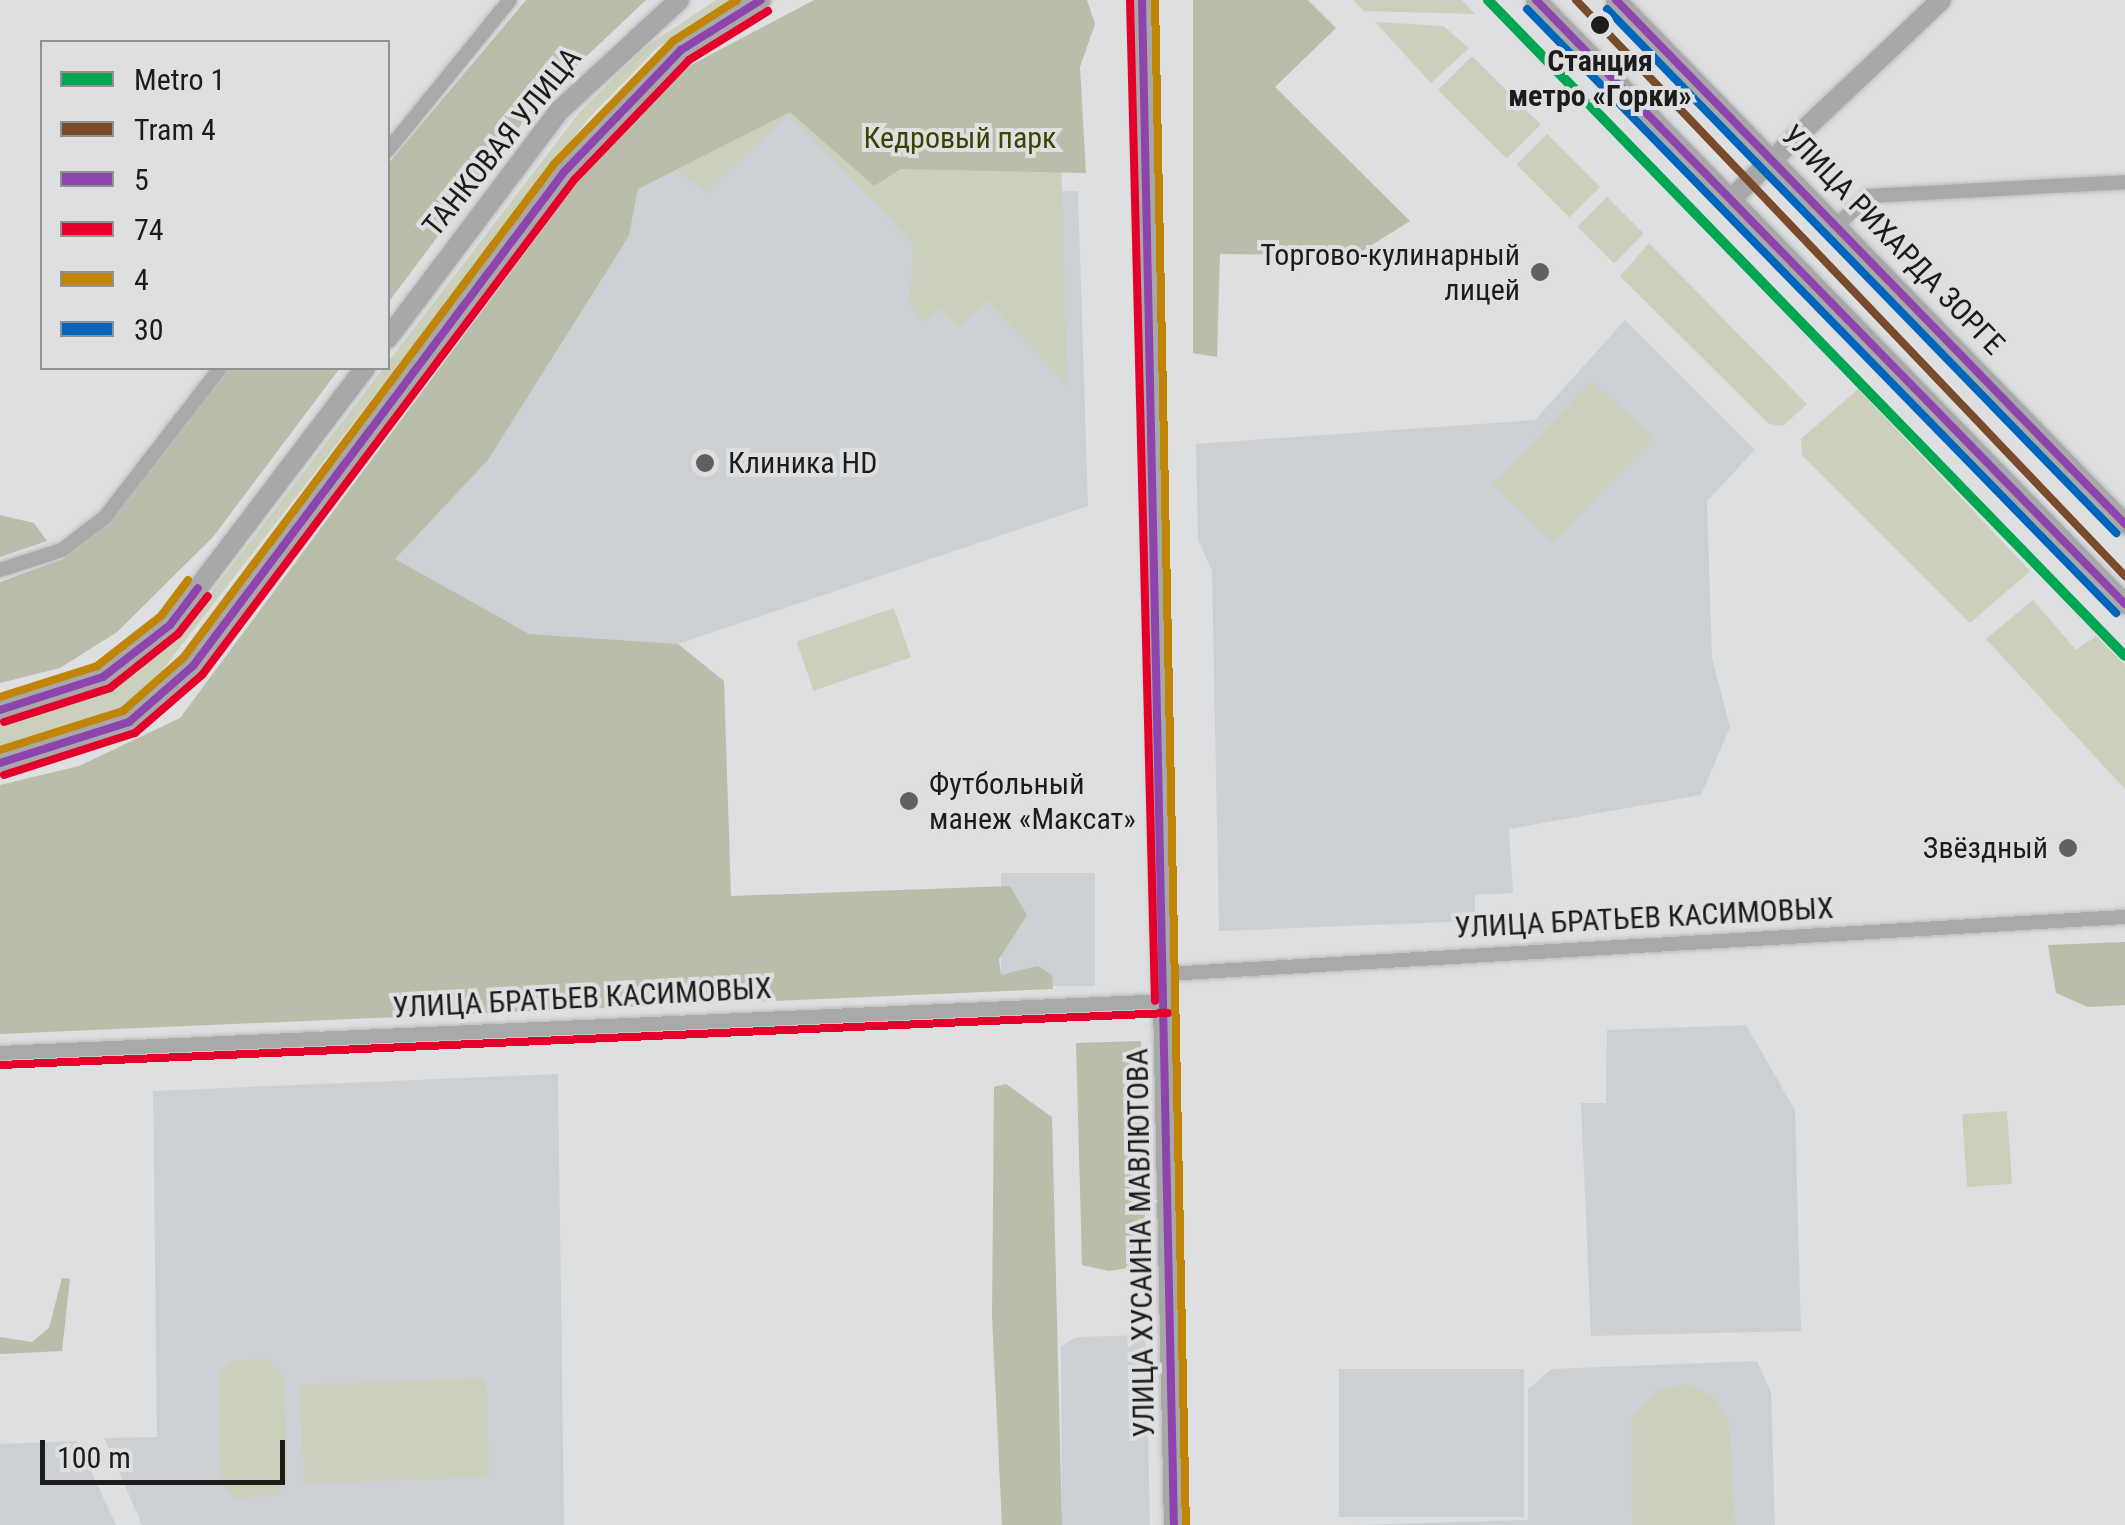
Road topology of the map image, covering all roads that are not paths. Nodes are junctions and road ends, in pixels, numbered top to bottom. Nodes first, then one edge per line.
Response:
1 (510, 0) edge
2 (679, 0) edge
3 (761, 0) edge
4 (1142, 0) edge
5 (1536, 0) edge
6 (1616, 0) edge
7 (1942, 0) edge
8 (390, 148) edge
9 (1775, 160) junction
10 (2125, 182) edge
11 (1733, 198) junction
12 (1837, 225) junction
13 (390, 335) edge
14 (218, 370) edge
15 (363, 370) edge
16 (2125, 524) edge
17 (0, 570) edge
18 (2125, 604) edge
19 (0, 710) edge
20 (0, 762) edge
21 (2125, 917) edge
22 (1167, 974) junction
23 (1167, 1000) junction
24 (0, 1053) edge
25 (1174, 1525) edge

1 - 8 street
2 - 13 main road, ТАНКОВАЯ УЛИЦА
3 - 20 main road
4 - 22 main road, УЛИЦА ХУСАИНА МАВЛЮТОВА
5 - 11 main road
6 - 9 main road, УЛИЦА РИХАРДА ЗОРГЕ
7 - 9 main road
9 - 11 main road
9 - 12 main road, УЛИЦА РИХАРДА ЗОРГЕ
10 - 12 street
11 - 18 main road
12 - 16 main road, УЛИЦА РИХАРДА ЗОРГЕ
14 - 17 street
15 - 19 main road
21 - 22 street, УЛИЦА БРАТЬЕВ КАСИМОВЫХ
22 - 23 main road, УЛИЦА ХУСАИНА МАВЛЮТОВА
23 - 24 street, УЛИЦА БРАТЬЕВ КАСИМОВЫХ
23 - 25 main road, УЛИЦА ХУСАИНА МАВЛЮТОВА

